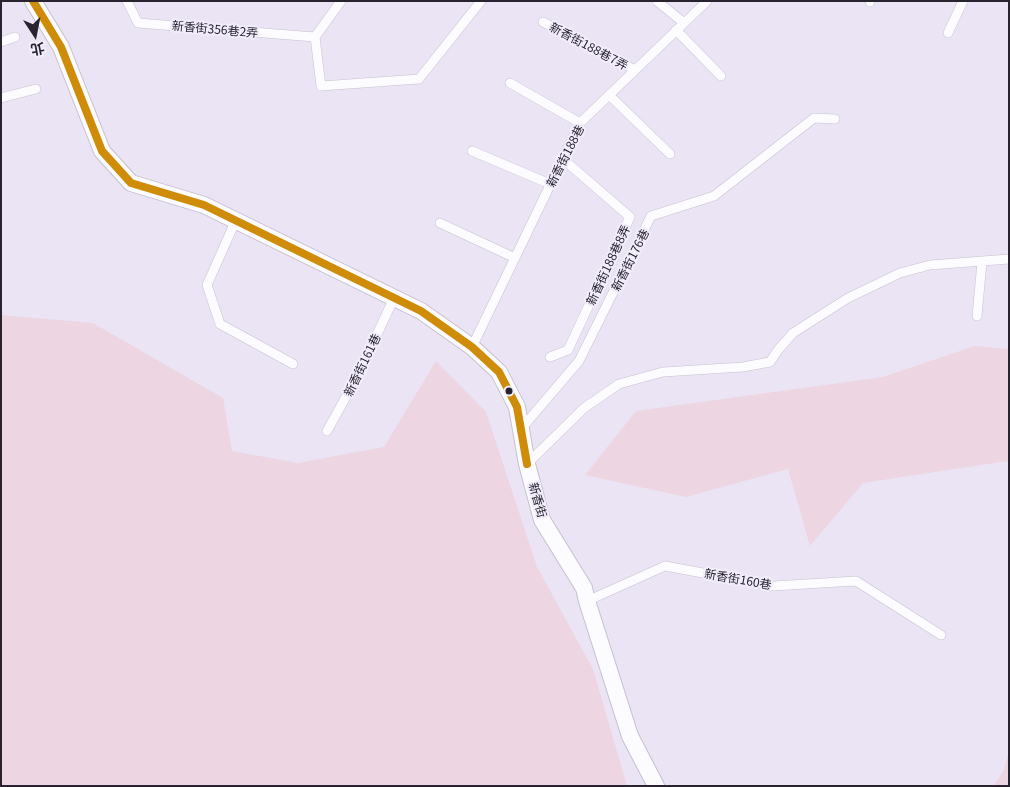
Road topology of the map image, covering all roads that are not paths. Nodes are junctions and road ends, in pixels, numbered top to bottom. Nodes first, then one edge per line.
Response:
1 (32, 1) edge
2 (126, 1) edge
3 (341, 1) edge
4 (481, 1) edge
5 (657, 1) edge
6 (707, 1) edge
7 (963, 1) edge
8 (543, 22) dead end
9 (684, 23) junction
10 (676, 30) junction
11 (948, 33) dead end
12 (15, 37) dead end
13 (315, 37) junction
14 (1, 42) edge
15 (634, 70) junction
16 (721, 76) dead end
17 (510, 83) dead end
18 (36, 89) dead end
19 (609, 95) junction
20 (1, 98) edge
21 (835, 119) dead end
22 (580, 123) junction
23 (472, 151) dead end
24 (670, 154) dead end
25 (563, 159) junction
26 (550, 184) junction
27 (236, 220) junction
28 (440, 223) dead end
29 (515, 258) junction
30 (1009, 259) edge
31 (982, 262) junction
32 (394, 298) junction
33 (977, 316) dead end
34 (472, 347) junction
35 (550, 357) dead end
36 (293, 364) dead end
37 (521, 430) junction
38 (327, 431) dead end
39 (528, 464) junction
40 (587, 601) junction
41 (941, 635) dead end
42 (656, 786) edge

1 - 27 street, 新香街
2 - 13 lane, 新香街356巷2弄
3 - 13 lane
4 - 13 lane
5 - 9 lane
6 - 9 lane, 新香街188巷
7 - 11 lane
8 - 15 lane, 新香街188巷7弄
9 - 10 lane, 新香街188巷
10 - 15 lane, 新香街188巷
10 - 16 lane
12 - 14 lane
15 - 19 lane, 新香街188巷
17 - 22 lane
18 - 20 lane
19 - 22 lane, 新香街188巷
19 - 24 lane
21 - 37 lane, 新香街176巷
22 - 25 lane, 新香街188巷
23 - 26 lane
25 - 26 lane, 新香街188巷
25 - 35 lane, 新香街188巷8弄
26 - 29 lane, 新香街188巷
27 - 32 street, 新香街
27 - 36 lane
28 - 29 lane
29 - 34 lane, 新香街188巷
30 - 31 lane
31 - 33 lane
31 - 39 lane
32 - 34 street, 新香街
32 - 38 lane, 新香街161巷
34 - 37 street, 新香街
37 - 39 street, 新香街
39 - 40 street, 新香街
40 - 41 lane, 新香街160巷
40 - 42 street, 新香街

